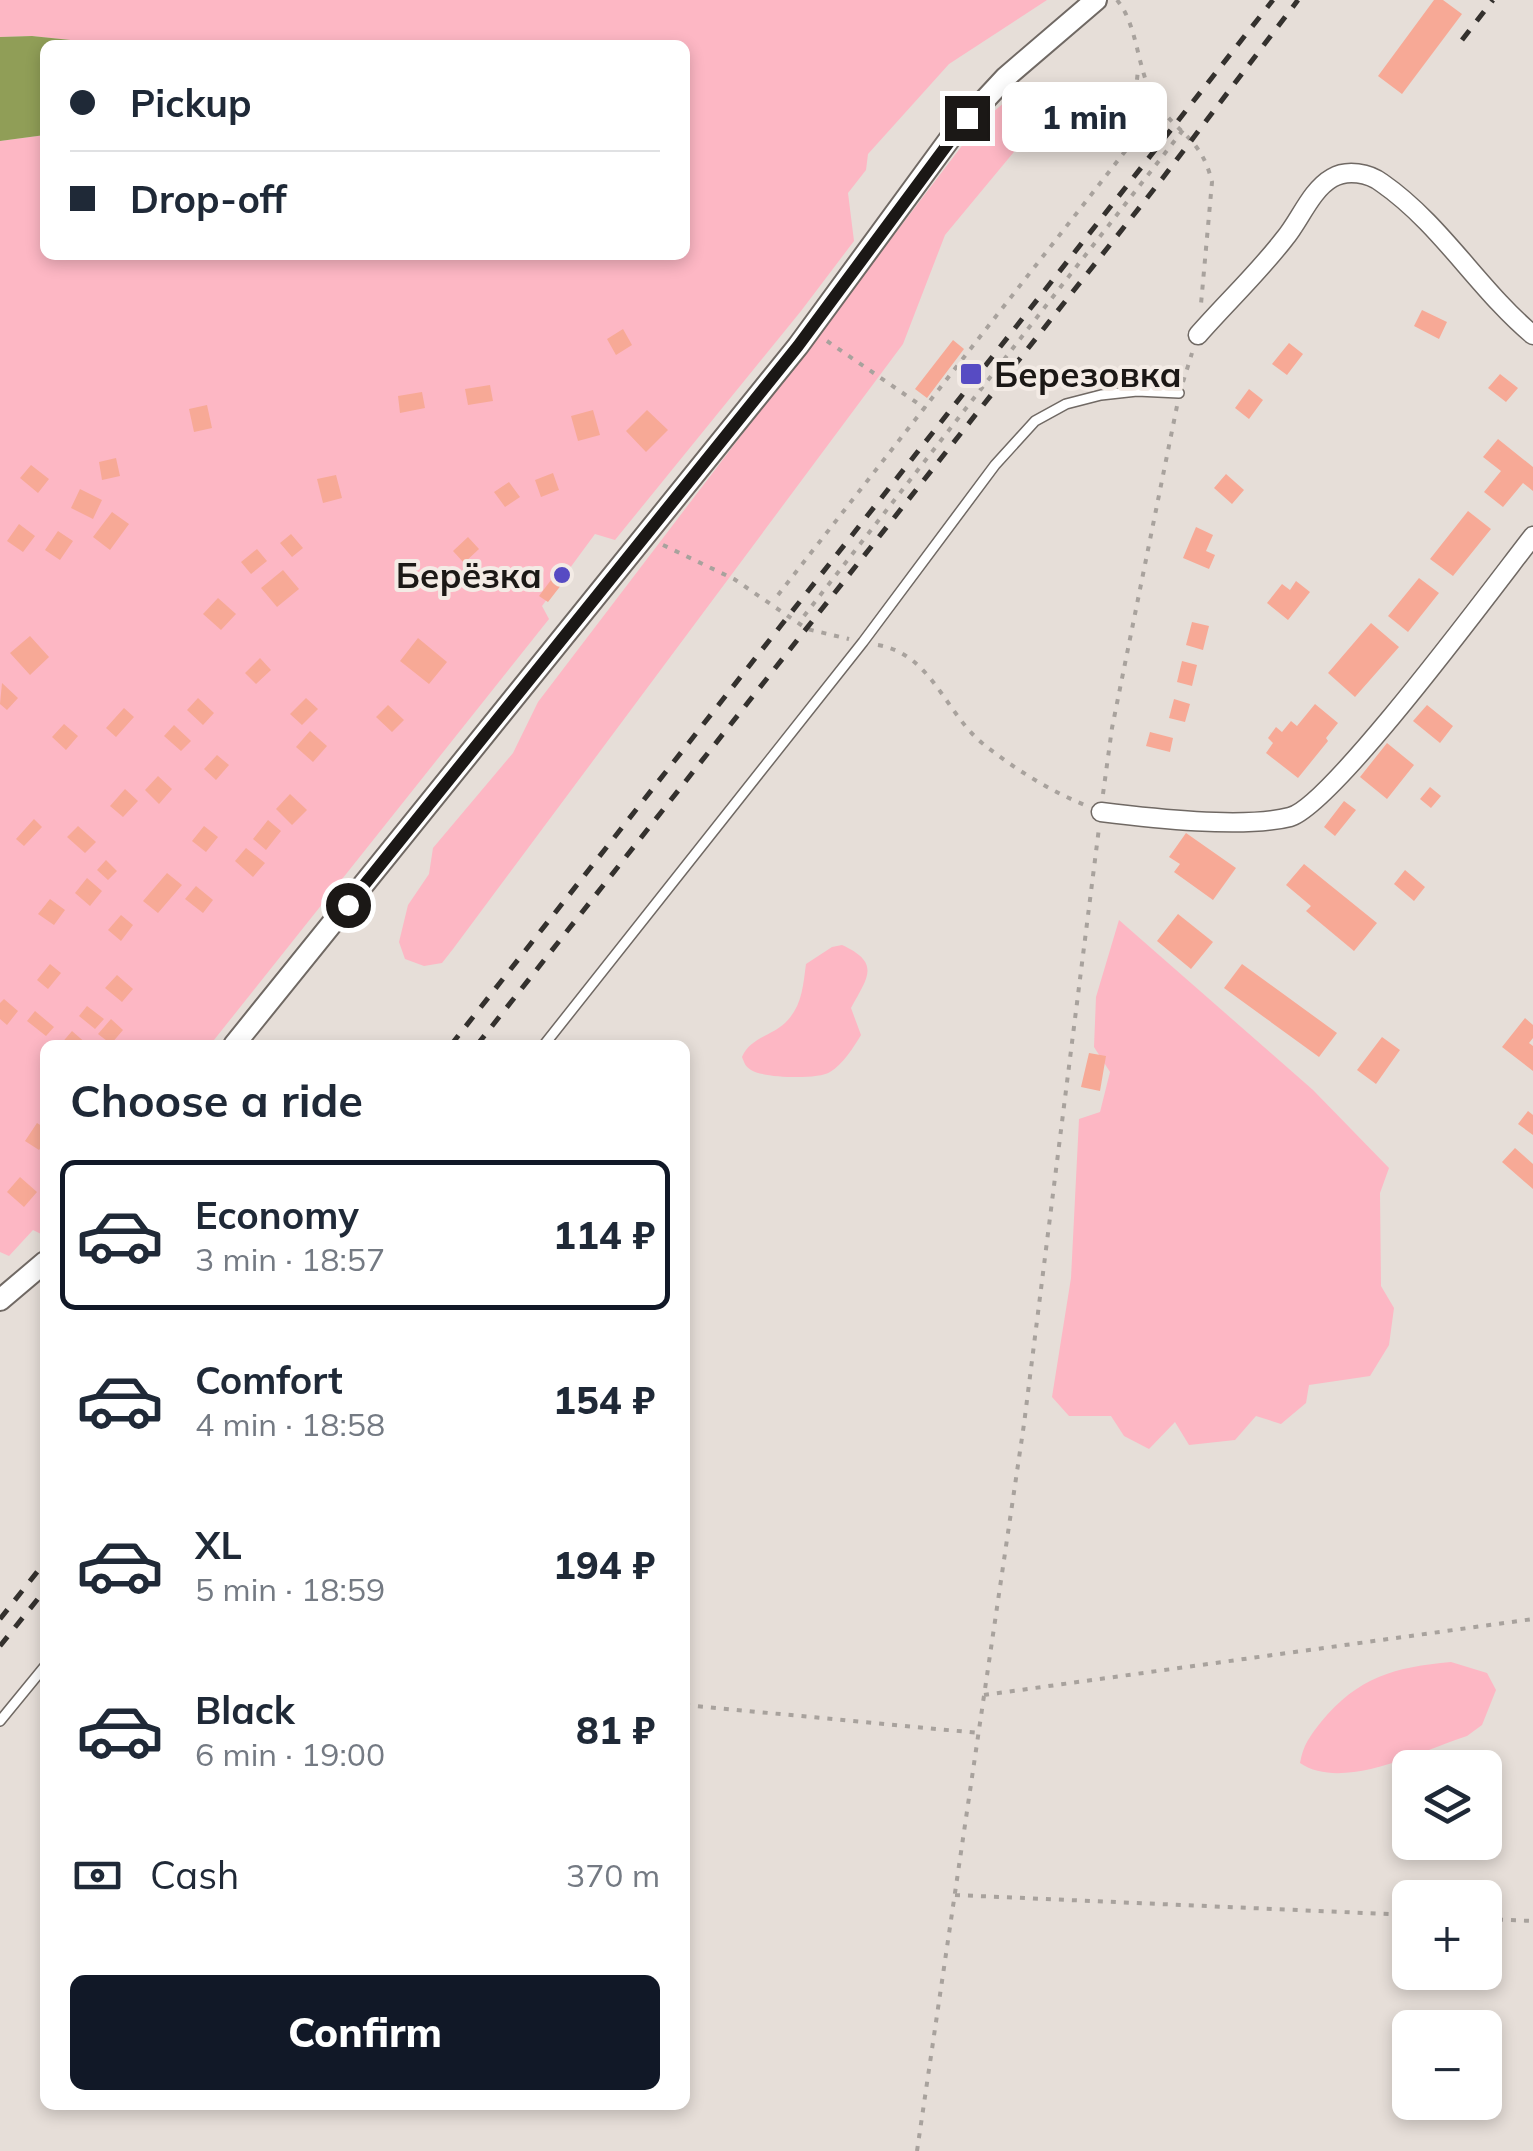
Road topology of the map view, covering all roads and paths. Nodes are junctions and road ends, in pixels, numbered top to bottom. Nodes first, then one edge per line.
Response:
1 (1096, 0) edge
2 (1117, 0) edge
3 (1138, 65) junction
4 (1183, 130) junction
5 (810, 330) junction
6 (1198, 335) junction
7 (1533, 336) edge
8 (1179, 393) junction
9 (926, 409) junction
10 (645, 536) junction
11 (1533, 536) edge
12 (778, 595) dead end
13 (804, 616) dead end
14 (863, 642) junction
15 (1101, 812) junction
16 (238, 1040) edge
17 (548, 1040) edge
18 (40, 1266) edge
19 (1, 1298) edge
20 (1533, 1618) edge
21 (40, 1672) edge
22 (984, 1696) junction
23 (690, 1705) edge
24 (0, 1721) edge
25 (979, 1733) junction
26 (955, 1895) junction
27 (1392, 1914) edge
28 (1502, 1920) edge
29 (1533, 1921) edge
30 (917, 2151) edge

1 - 5 street
2 - 3 path
3 - 4 path
3 - 9 path
4 - 6 path
4 - 13 path
5 - 9 path
5 - 10 street
6 - 7 street
6 - 8 path
8 - 14 lane
8 - 15 path
9 - 12 path
10 - 14 path
10 - 16 street
11 - 15 street
14 - 15 path
14 - 17 lane
15 - 22 path
18 - 19 street
20 - 22 path
21 - 24 lane
22 - 25 path
23 - 25 path
25 - 26 path
26 - 27 path
26 - 30 path
28 - 29 path

